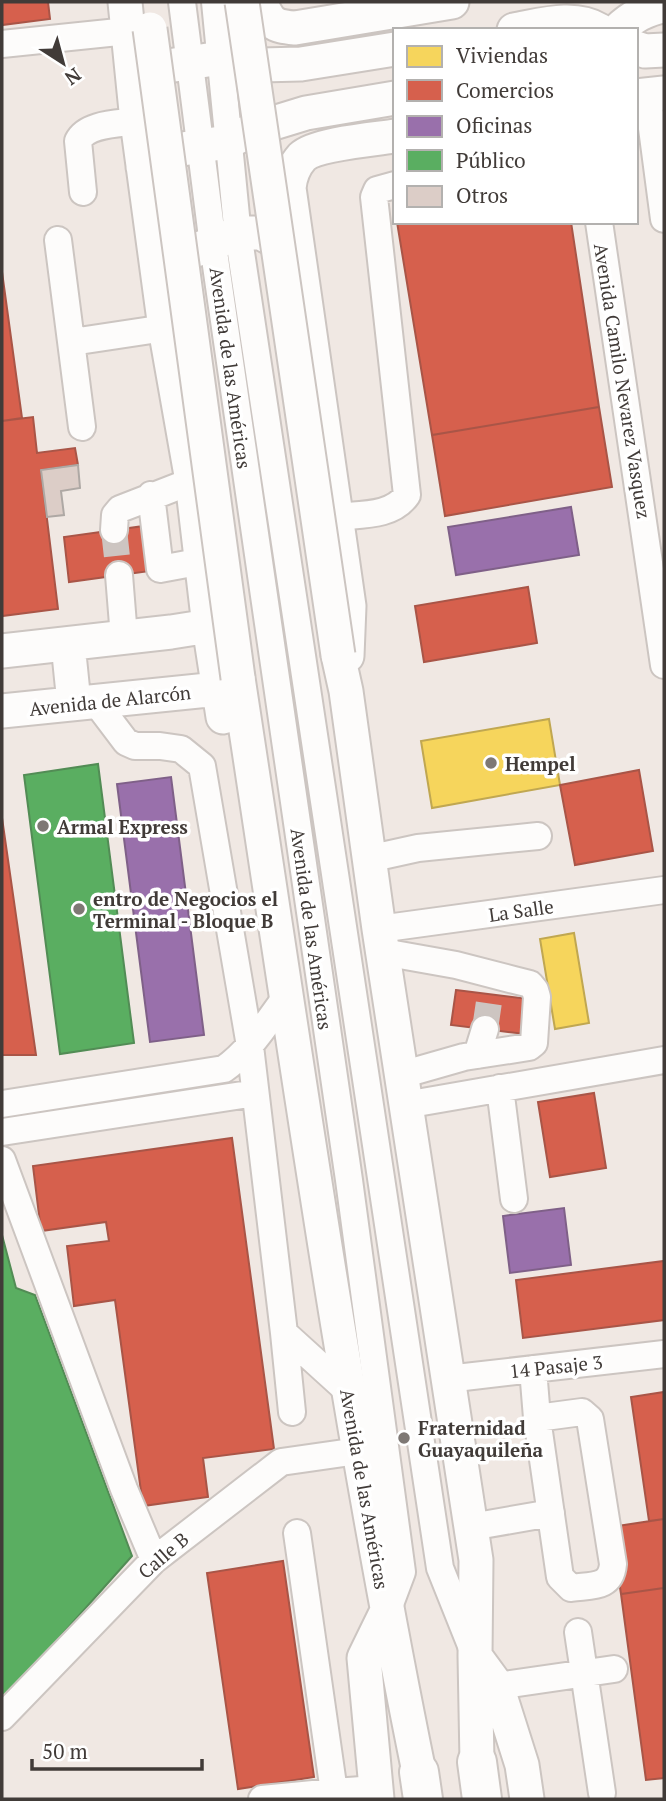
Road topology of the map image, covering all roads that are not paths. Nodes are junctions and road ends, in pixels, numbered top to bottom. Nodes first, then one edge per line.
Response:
1 (147, 2) edge
2 (181, 2) edge
3 (215, 2) edge
4 (242, 2) edge
5 (260, 2) edge
6 (442, 2) edge
7 (664, 6) edge
8 (126, 16) edge
9 (527, 28) edge
10 (596, 28) edge
11 (620, 28) edge
12 (2, 44) edge
13 (393, 49) edge
14 (638, 49) edge
15 (664, 50) edge
16 (205, 60) junction
17 (132, 64) junction
18 (649, 95) edge
19 (393, 98) edge
20 (137, 121) junction
21 (393, 136) edge
22 (214, 144) junction
23 (143, 167) junction
24 (393, 186) edge
25 (83, 192) dead end
26 (664, 219) edge
27 (599, 224) edge
28 (226, 239) junction
29 (58, 240) dead end
30 (296, 252) junction
31 (159, 275) junction
32 (165, 328) junction
33 (72, 342) junction
34 (82, 427) dead end
35 (192, 481) junction
36 (151, 495) junction
37 (653, 500) edge
38 (335, 517) junction
39 (114, 530) tunnel mouth
40 (203, 561) junction
41 (160, 569) junction
42 (209, 625) junction
43 (124, 637) junction
44 (662, 638) edge
45 (68, 645) junction
46 (2, 651) edge
47 (664, 665) edge
48 (228, 683) junction
49 (346, 691) junction
50 (85, 702) junction
51 (2, 711) edge
52 (538, 836) dead end
53 (368, 859) junction
54 (664, 890) edge
55 (381, 941) junction
56 (286, 997) junction
57 (485, 1029) tunnel mouth
58 (250, 1046) junction
59 (477, 1055) junction
60 (664, 1060) edge
61 (500, 1088) junction
62 (403, 1090) junction
63 (255, 1093) junction
64 (2, 1104) edge
65 (2, 1132) edge
66 (2, 1160) edge
67 (514, 1199) dead end
68 (284, 1333) junction
69 (664, 1354) edge
70 (533, 1369) junction
71 (447, 1378) junction
72 (349, 1392) junction
73 (292, 1412) dead end
74 (537, 1418) junction
75 (358, 1451) junction
76 (551, 1513) junction
77 (471, 1527) junction
78 (297, 1532) dead end
79 (154, 1560) junction
80 (386, 1613) junction
81 (578, 1632) dead end
82 (475, 1656) junction
83 (614, 1669) dead end
84 (584, 1672) junction
85 (497, 1686) junction
86 (2, 1717) edge
87 (480, 1781) edge
88 (421, 1786) edge
89 (602, 1793) dead end
90 (377, 1794) edge
91 (335, 1796) edge
92 (262, 1799) edge
93 (527, 1799) edge

1 - 48 main road, Avenida de las Américas, bridge
2 - 16 street, Avenida de las Américas
3 - 16 street, Avenida de las Américas
4 - 49 main road, bridge
5 - 6 main road
7 - 11 main road
8 - 12 street
8 - 17 main road
9 - 10 main road
13 - 16 main road
14 - 15 main road
16 - 17 main road
16 - 22 street, Avenida de las Américas
17 - 20 main road
18 - 26 street
19 - 22 main road
20 - 23 main road
20 - 25 street
21 - 30 main road
22 - 23 main road
22 - 28 street, Avenida de las Américas
23 - 31 main road
24 - 38 street
27 - 37 street, Avenida Camilo Nevarez Vasquez
28 - 30 main road
28 - 31 main road
28 - 80 street, Avenida de las Américas
28 - 82 street, Avenida de las Américas
29 - 33 street
30 - 38 main road
31 - 32 main road
32 - 33 street
32 - 35 main road
33 - 34 street
35 - 36 street
35 - 40 main road
36 - 39 street
36 - 41 street
37 - 44 street, Avenida Camilo Nevarez Vasquez
38 - 49 main road
40 - 41 street
40 - 42 main road
41 - 43 street
42 - 43 main road
42 - 48 main road
43 - 45 main road
44 - 47 street, Avenida Camilo Nevarez Vasquez
45 - 46 main road
45 - 50 main road
48 - 50 main road, Avenida de Alarcón
48 - 56 main road, Avenida de las Américas
49 - 53 main road
50 - 51 main road, Avenida de Alarcón
50 - 58 street
52 - 53 street
53 - 55 main road
54 - 55 street, La Salle
55 - 59 street
55 - 62 main road
56 - 58 street
56 - 72 main road, Avenida de las Américas
57 - 59 street
58 - 63 street
58 - 64 street
59 - 62 street
60 - 61 street
61 - 62 street
61 - 67 street
62 - 71 main road
63 - 65 street
63 - 68 street
66 - 79 street
68 - 72 street
68 - 73 street
69 - 70 street, 14 Pasaje 3
70 - 71 street, 14 Pasaje 3
70 - 74 street
71 - 77 main road
72 - 75 main road, Avenida de las Américas
74 - 76 street
74 - 76 street
75 - 79 street, Calle B
75 - 80 main road, Avenida de las Américas
76 - 77 street
77 - 82 main road
78 - 91 street
79 - 86 street, Calle B
80 - 88 main road
80 - 90 main road
81 - 84 street
82 - 85 main road
82 - 87 main road
83 - 84 street
84 - 85 street
84 - 89 street
85 - 93 main road
90 - 91 street
91 - 92 street

